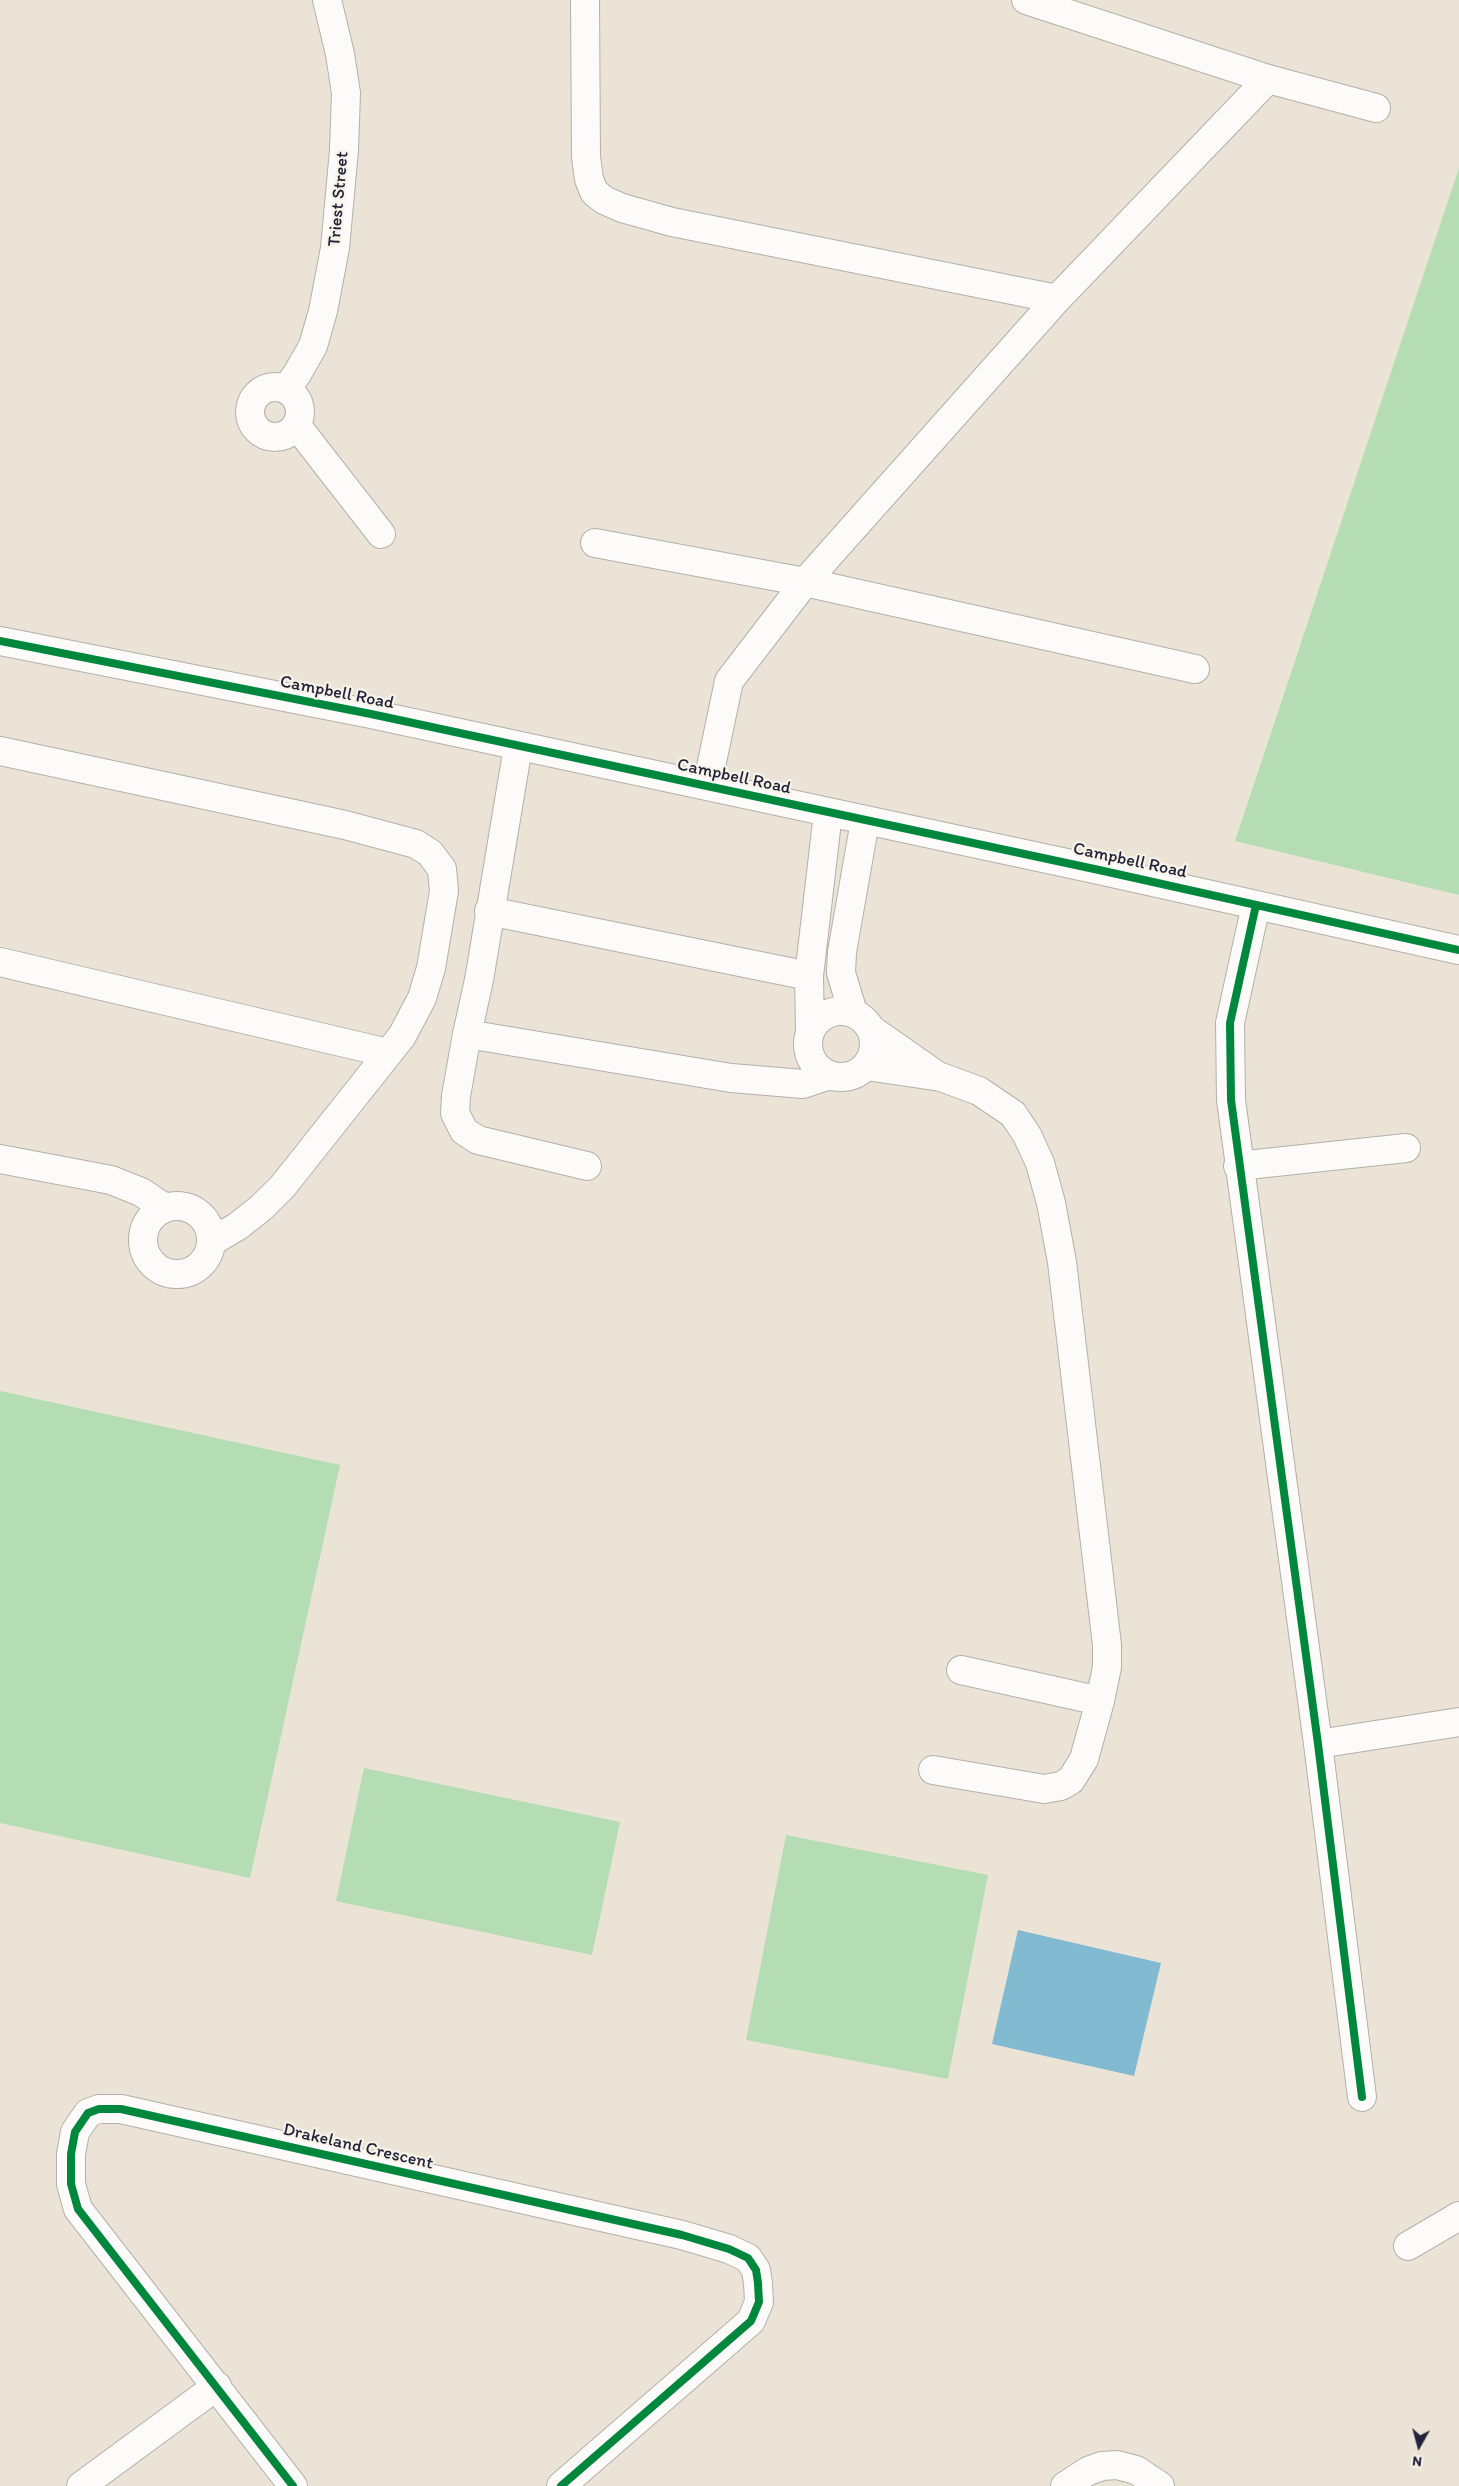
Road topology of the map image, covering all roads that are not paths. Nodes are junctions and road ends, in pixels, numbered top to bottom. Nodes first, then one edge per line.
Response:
1 (327, 0) edge
2 (584, 0) edge
3 (1026, 0) edge
4 (1268, 79) junction
5 (1376, 108) dead end
6 (1057, 298) junction
7 (286, 389) junction
8 (297, 426) junction
9 (381, 534) dead end
10 (594, 543) dead end
11 (805, 582) junction
12 (0, 641) edge
13 (1195, 669) dead end
14 (518, 747) junction
15 (0, 751) edge
16 (707, 786) junction
17 (828, 813) junction
18 (865, 821) junction
19 (1256, 905) junction
20 (489, 911) junction
21 (1459, 950) edge
22 (0, 962) edge
23 (809, 976) junction
24 (862, 1021) junction
25 (810, 1032) junction
26 (467, 1034) junction
27 (388, 1054) junction
28 (866, 1066) junction
29 (830, 1075) junction
30 (941, 1077) junction
31 (1406, 1148) dead end
32 (0, 1159) edge
33 (587, 1166) dead end
34 (1238, 1166) junction
35 (165, 1208) junction
36 (211, 1242) junction
37 (961, 1670) dead end
38 (1100, 1700) junction
39 (1459, 1722) edge
40 (1318, 1744) junction
41 (933, 1770) dead end
42 (1362, 2097) dead end
43 (1459, 2216) edge
44 (1408, 2246) dead end
45 (217, 2386) junction
46 (81, 2486) edge
47 (293, 2486) edge
48 (561, 2486) edge
49 (1065, 2486) edge
50 (1160, 2486) edge

1 - 7 street, Triest Street
2 - 6 street
3 - 4 street
4 - 5 street
4 - 6 street
6 - 11 street
7 - 8 street
7 - 8 street
8 - 9 street
10 - 11 street
11 - 13 street
11 - 16 street
12 - 14 street, Campbell Road
14 - 16 street, Campbell Road
14 - 20 street
15 - 27 street
16 - 17 street, Campbell Road
17 - 18 street, Campbell Road
17 - 23 street
18 - 19 street, Campbell Road
18 - 24 street
19 - 21 street, Campbell Road
19 - 34 street
20 - 23 street
20 - 26 street
22 - 27 street
23 - 25 street
24 - 25 street
24 - 28 street
24 - 30 street
25 - 29 street
26 - 29 street
26 - 33 street
27 - 36 street
28 - 29 street
28 - 30 street
30 - 38 street
31 - 34 street
32 - 35 street
34 - 40 street
35 - 36 street
35 - 36 street
37 - 38 street
38 - 41 street
39 - 40 street
40 - 42 street
43 - 44 street
45 - 46 street
45 - 47 street, Drakeland Crescent
45 - 48 street, Drakeland Crescent
49 - 50 street

